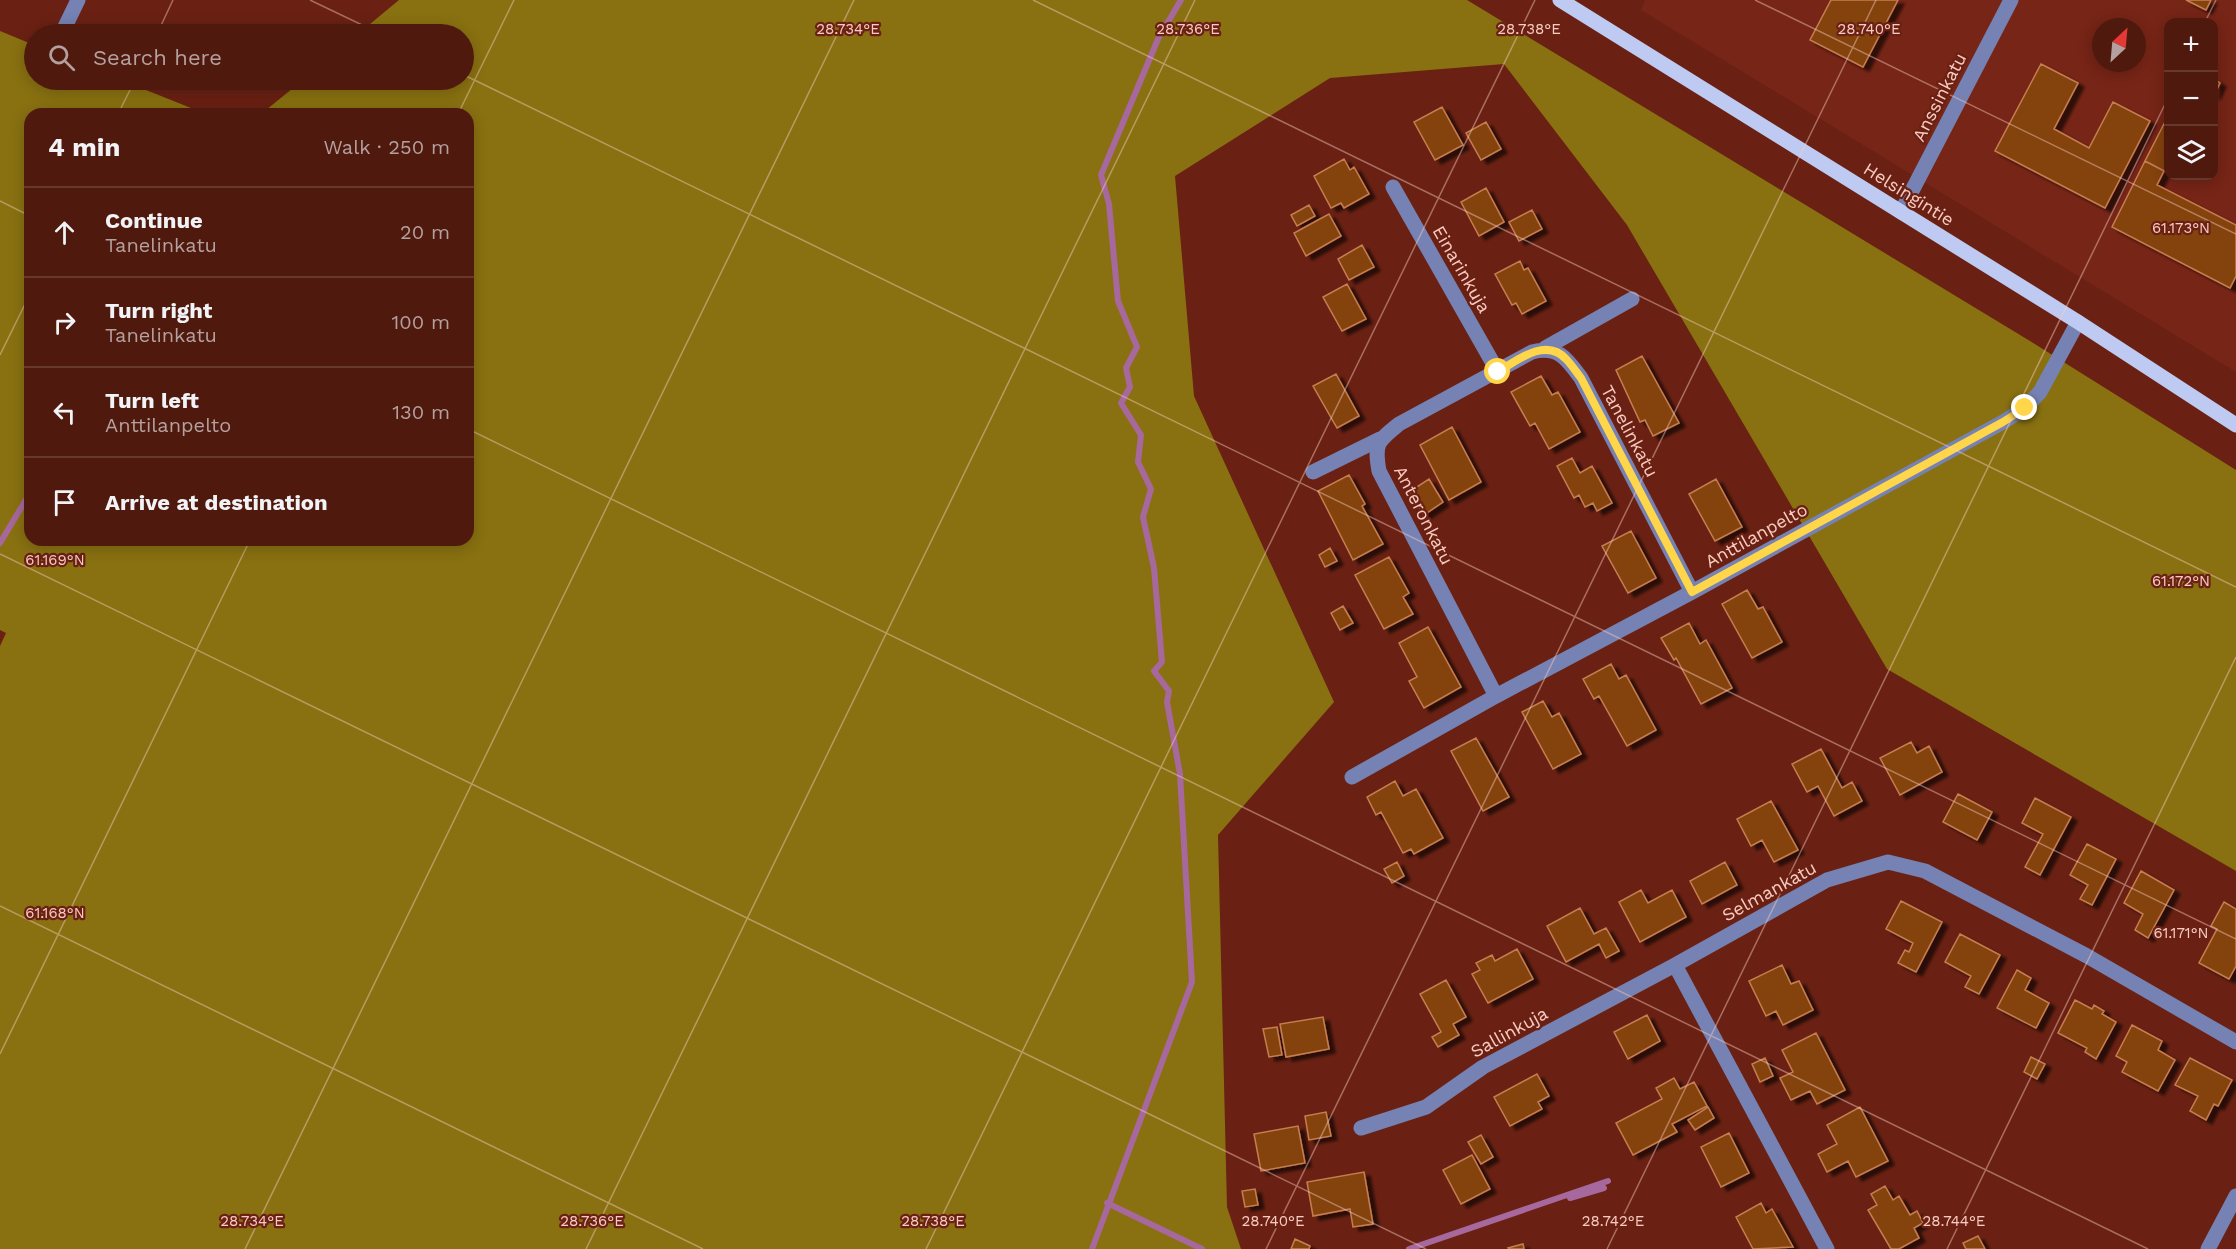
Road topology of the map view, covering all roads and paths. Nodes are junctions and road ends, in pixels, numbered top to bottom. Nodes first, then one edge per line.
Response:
1 (78, 0) edge
2 (1560, 0) edge
3 (2011, 0) edge
4 (66, 24) edge
5 (1393, 186) dead end
6 (1901, 212) junction
7 (1632, 299) dead end
8 (2078, 322) junction
9 (1545, 348) junction
10 (1498, 372) junction
11 (2236, 425) edge
12 (1380, 440) junction
13 (1313, 472) dead end
14 (1692, 592) junction
15 (1496, 696) junction
16 (1352, 777) dead end
17 (1675, 965) junction
18 (2236, 1042) edge
19 (1361, 1128) dead end
20 (2236, 1196) edge
21 (1827, 1249) edge
22 (2208, 1249) edge

1 - 4 street
2 - 6 main road, Helsingintie
3 - 6 street, Anssinkatu
5 - 10 street, Einarinkuja
6 - 8 main road, Helsingintie
7 - 9 street
8 - 11 main road, Helsingintie
8 - 14 street, Anttilanpelto
9 - 10 street
9 - 14 street, Tanelinkatu
10 - 12 street
12 - 13 street
12 - 15 street, Anteronkatu
14 - 15 street, Anttilanpelto
15 - 16 street, Anttilanpelto
17 - 18 street, Selmankatu
17 - 19 street, Sallinkuja
17 - 21 street
20 - 22 street

